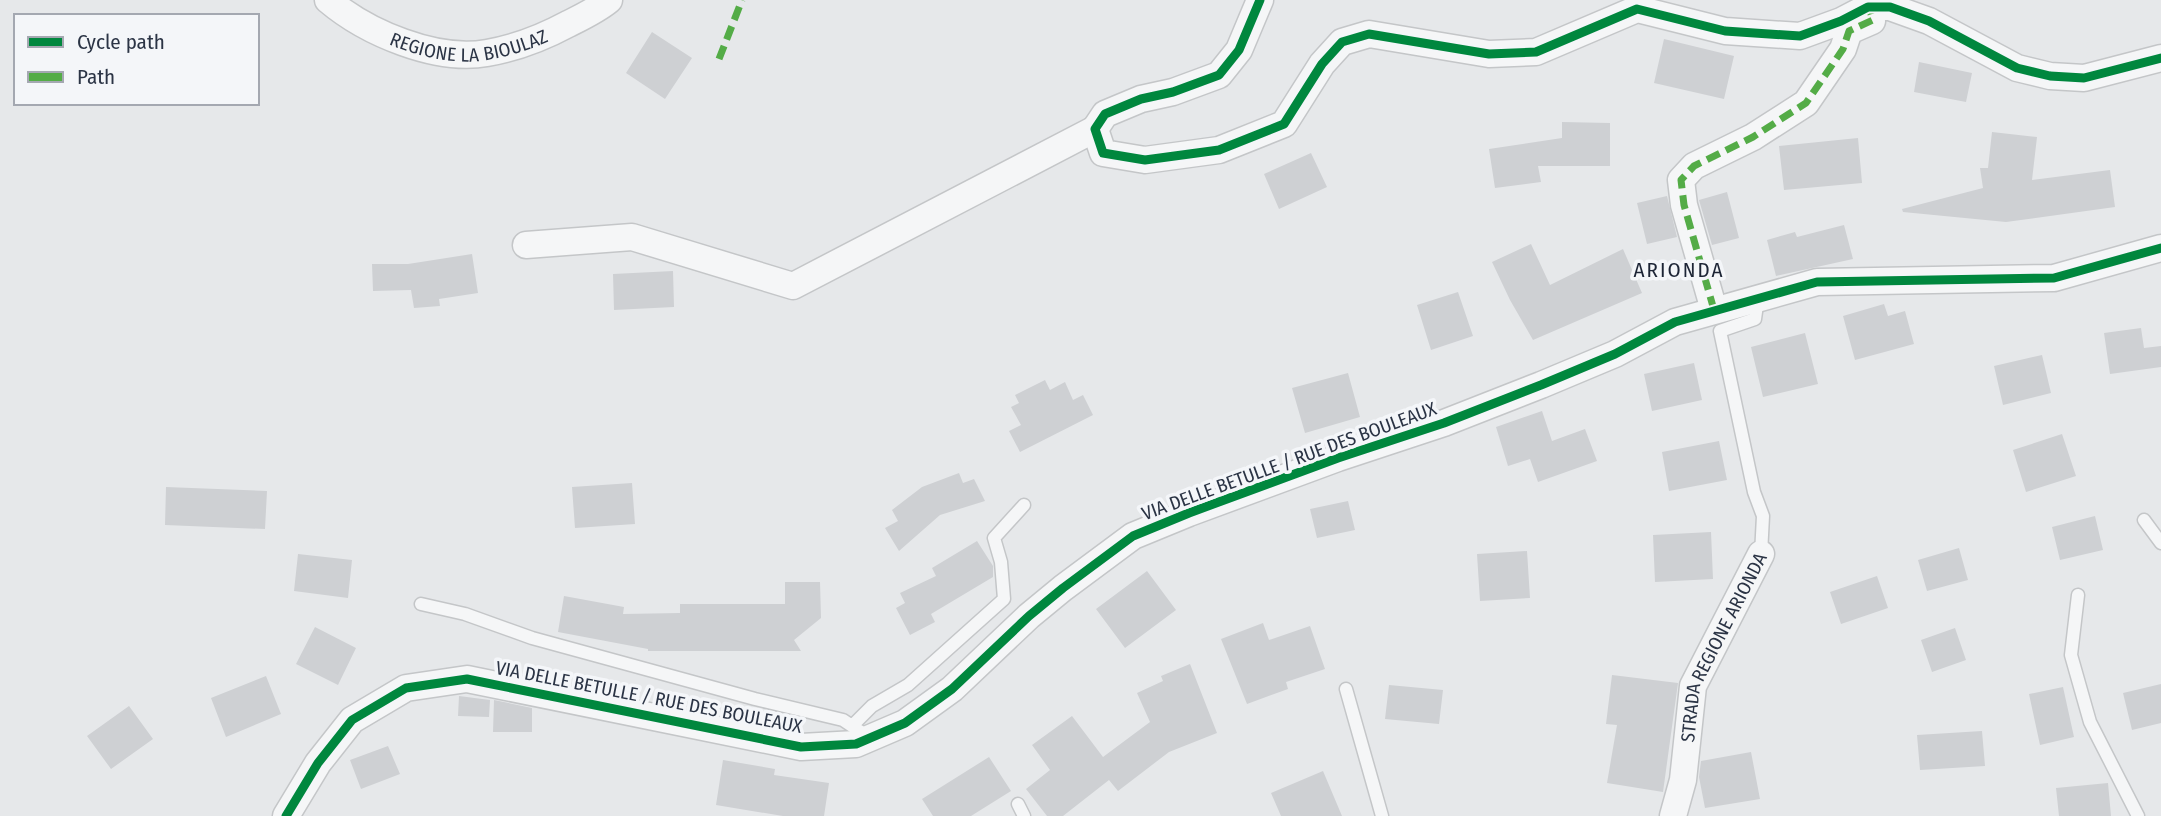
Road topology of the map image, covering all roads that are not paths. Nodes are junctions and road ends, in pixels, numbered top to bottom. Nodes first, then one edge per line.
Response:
1 (328, 0) edge
2 (610, 0) edge
3 (1260, 0) edge
4 (1867, 4) edge
5 (2161, 58) edge
6 (1095, 130) junction
7 (526, 245) dead end
8 (2161, 248) edge
9 (1758, 298) junction
10 (1714, 310) junction
11 (1024, 505) dead end
12 (2144, 520) dead end
13 (2161, 543) edge
14 (1761, 554) joint
15 (2078, 595) dead end
16 (421, 604) dead end
17 (1346, 689) dead end
18 (861, 732) junction
19 (1018, 804) dead end
20 (286, 816) edge
21 (1024, 816) edge
22 (1382, 816) edge
23 (1674, 816) edge
24 (2138, 816) edge

1 - 2 street, REGIONE LA BIOULAZ
3 - 6 street
4 - 5 street
4 - 6 street
4 - 10 street
6 - 7 street
8 - 9 street, VIA DELLE BETULLE / RUE DES BOULEAUX
9 - 10 street, VIA DELLE BETULLE / RUE DES BOULEAUX
9 - 14 lane, STRADA REGIONE ARIONDA
10 - 18 street, VIA DELLE BETULLE / RUE DES BOULEAUX
11 - 18 lane
12 - 13 lane
14 - 23 street, STRADA REGIONE ARIONDA
15 - 24 lane
16 - 18 lane
17 - 22 lane
18 - 20 street, VIA DELLE BETULLE / RUE DES BOULEAUX
19 - 21 lane

